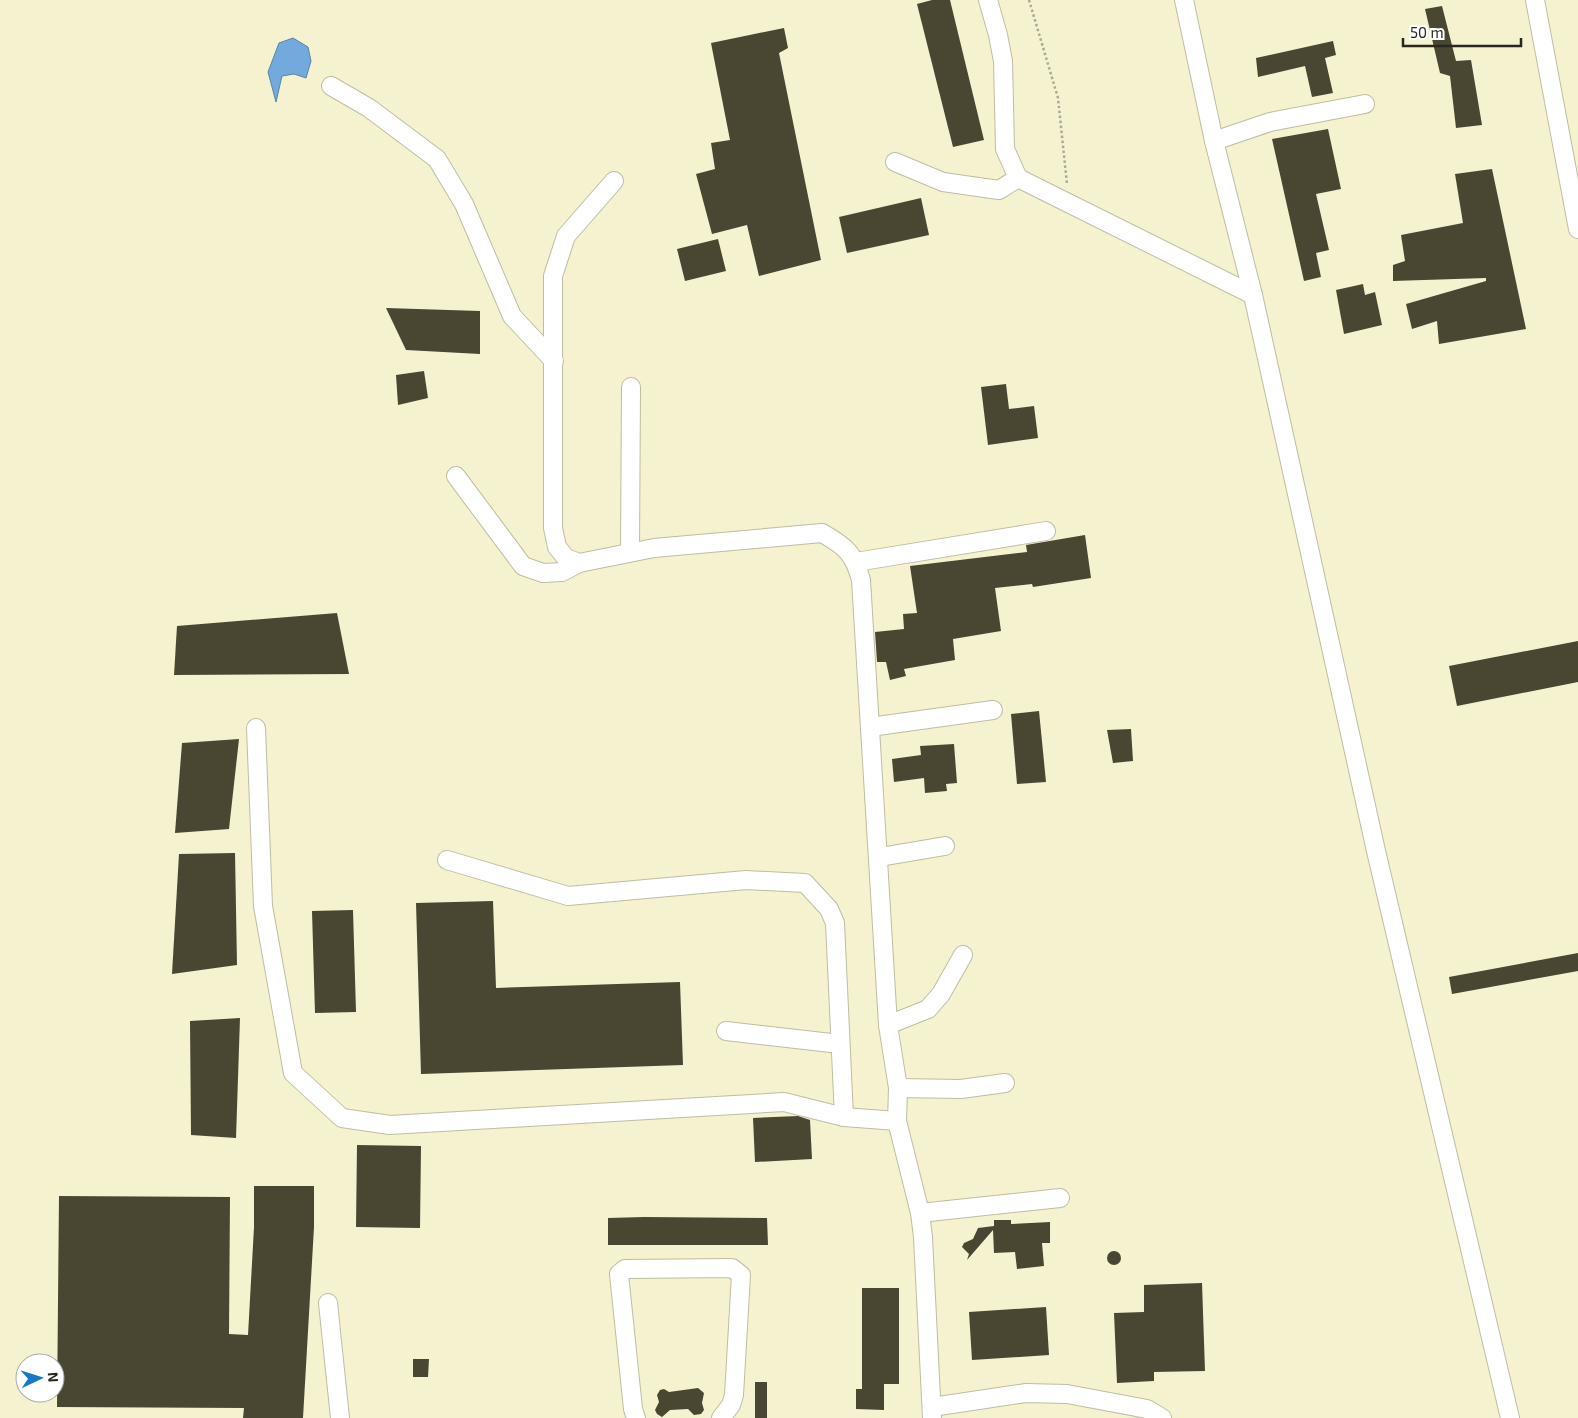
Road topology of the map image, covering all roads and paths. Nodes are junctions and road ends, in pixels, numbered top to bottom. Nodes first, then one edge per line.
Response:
1 (988, 0) edge
2 (1029, 0) edge
3 (1184, 0) edge
4 (1535, 0) edge
5 (331, 86) dead end
6 (1366, 104) dead end
7 (1214, 140) junction
8 (896, 162) dead end
9 (1018, 178) junction
10 (614, 180) dead end
11 (1069, 202) junction
12 (1577, 219) edge
13 (1253, 295) junction
14 (554, 361) junction
15 (631, 387) dead end
16 (456, 476) dead end
17 (1046, 531) dead end
18 (630, 552) junction
19 (856, 562) junction
20 (579, 563) junction
21 (993, 710) dead end
22 (870, 727) junction
23 (256, 728) dead end
24 (945, 846) dead end
25 (880, 857) junction
26 (447, 860) dead end
27 (964, 955) dead end
28 (888, 1025) junction
29 (726, 1031) dead end
30 (840, 1044) junction
31 (1005, 1083) dead end
32 (898, 1088) junction
33 (844, 1117) junction
34 (898, 1120) junction
35 (1060, 1198) dead end
36 (920, 1214) junction
37 (328, 1303) dead end
38 (932, 1413) edge
39 (340, 1418) edge
40 (636, 1418) edge
41 (721, 1418) edge
42 (1162, 1418) edge
43 (1510, 1418) edge

1 - 9 lane
2 - 11 path
3 - 7 lane
4 - 12 lane
5 - 14 lane
6 - 7 lane
7 - 13 lane
8 - 9 lane
9 - 11 lane
10 - 14 lane
11 - 13 lane
13 - 43 lane
14 - 20 lane
15 - 18 lane
16 - 20 lane
17 - 19 lane
18 - 19 lane
18 - 20 lane
19 - 22 lane
21 - 22 lane
22 - 25 lane
23 - 33 lane
24 - 25 lane
25 - 28 lane
26 - 30 lane
27 - 28 lane
28 - 32 lane
29 - 30 lane
30 - 33 lane
31 - 32 lane
32 - 34 lane
33 - 34 lane
34 - 36 lane
35 - 36 lane
36 - 38 lane
37 - 39 lane
38 - 42 lane
40 - 41 lane

